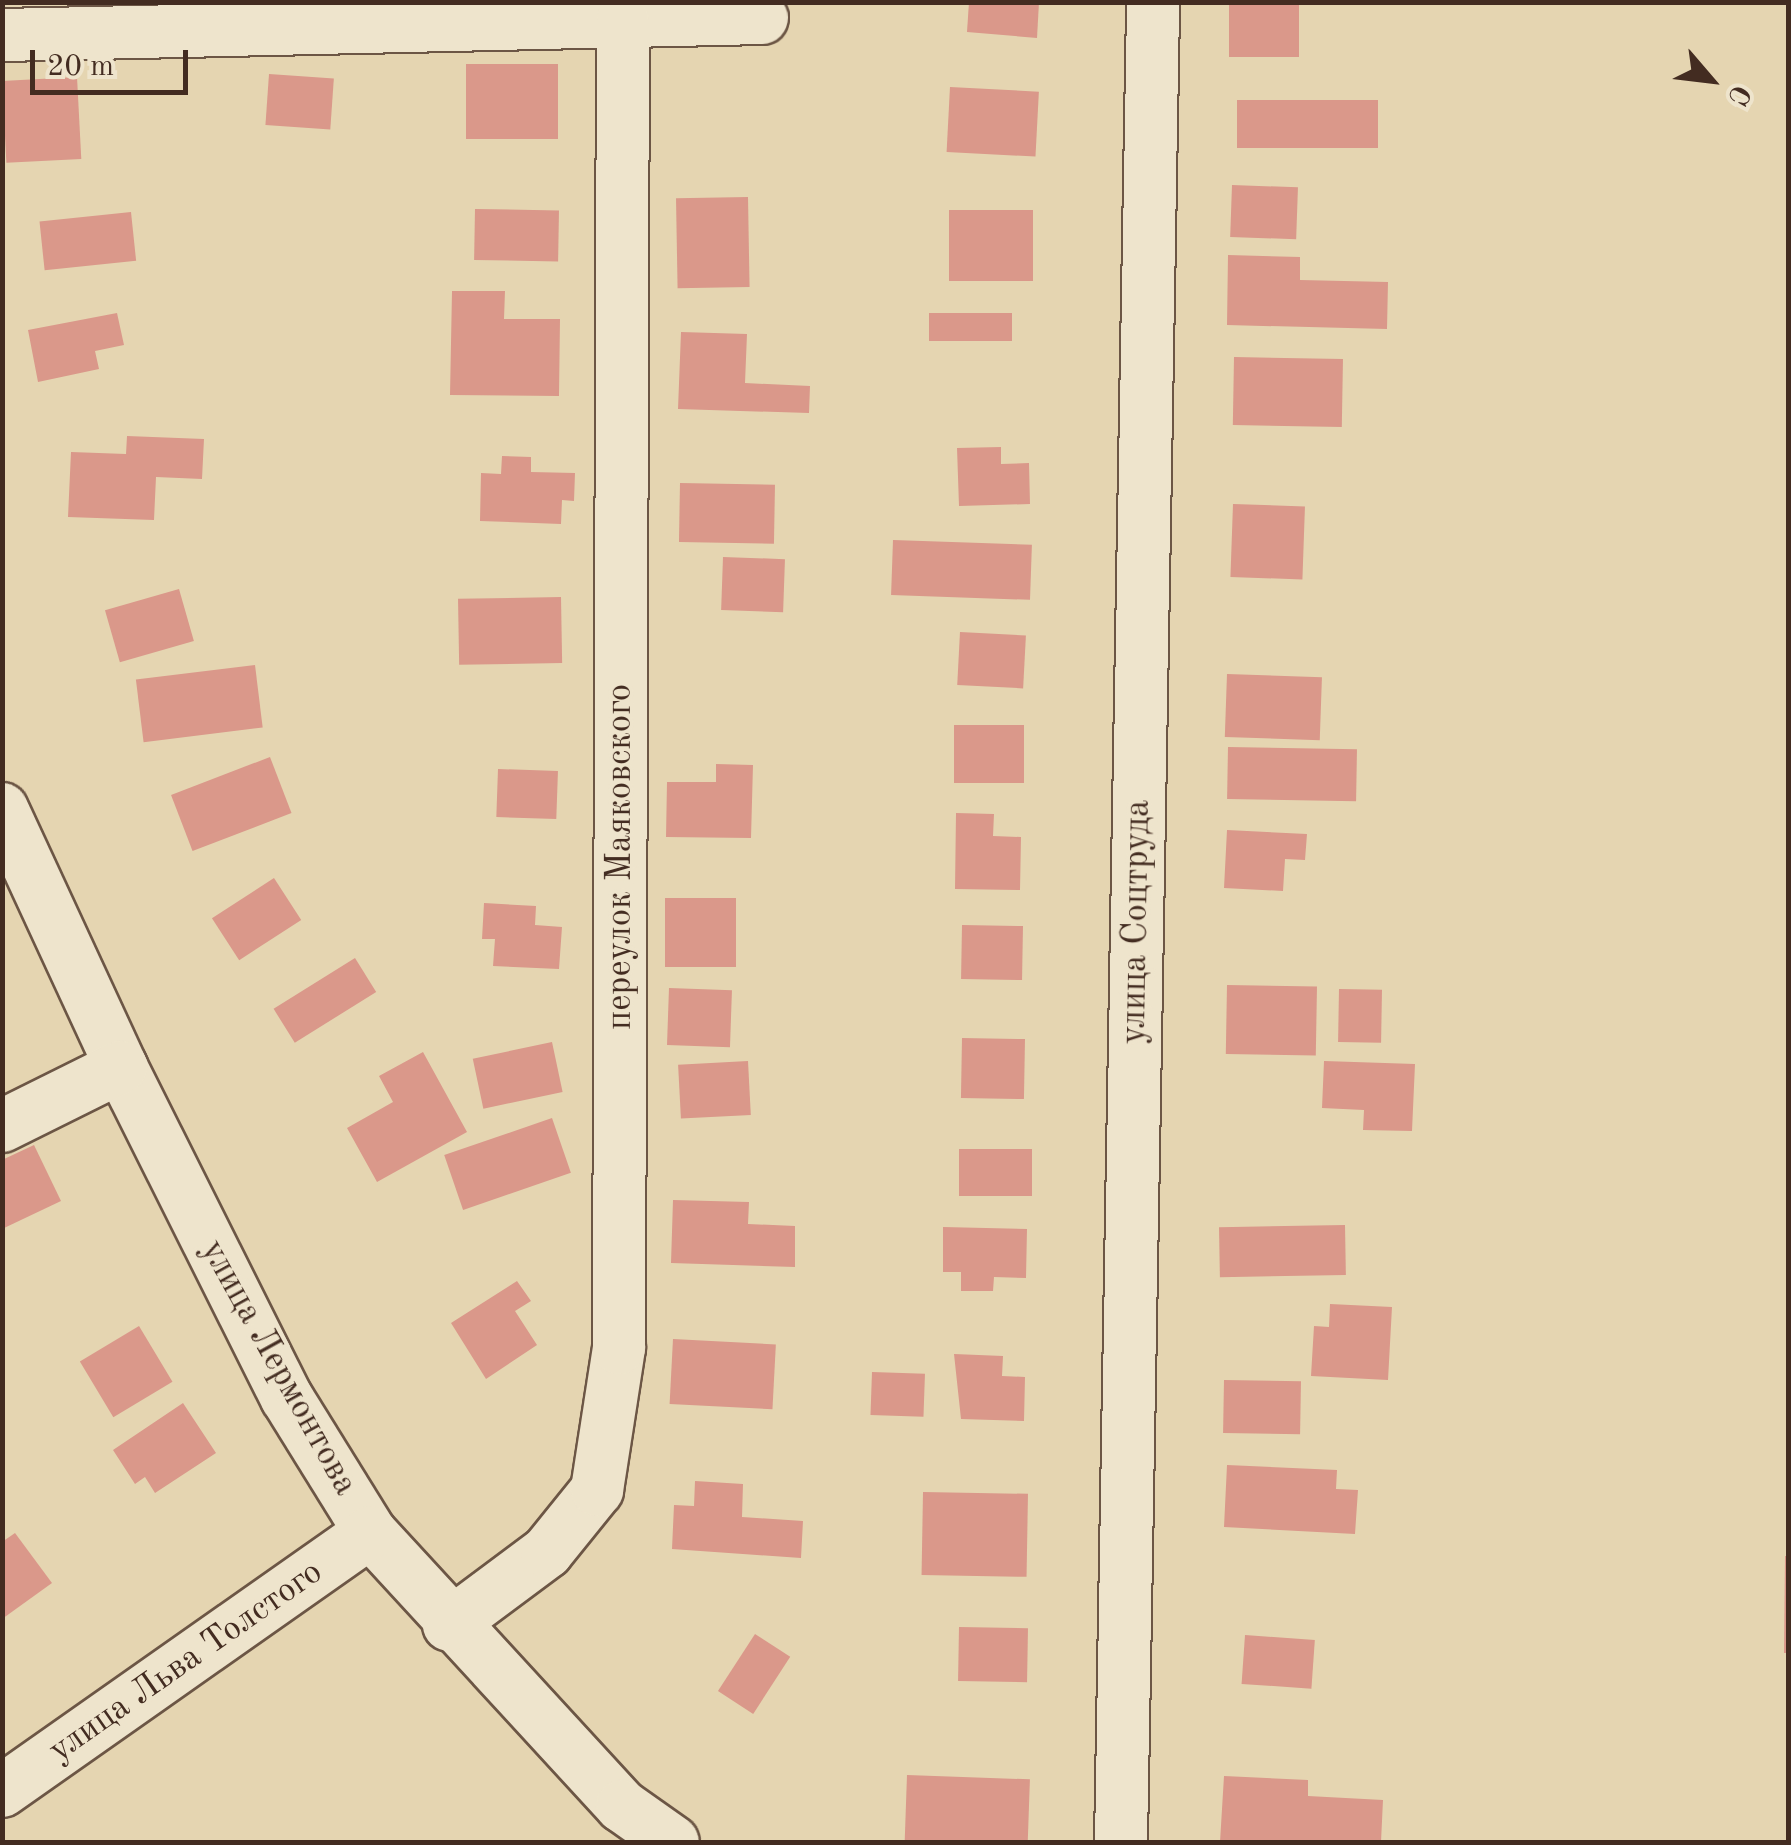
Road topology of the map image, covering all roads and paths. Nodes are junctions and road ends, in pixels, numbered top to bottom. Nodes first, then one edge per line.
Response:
1 (1152, 2) edge
2 (762, 18) dead end
3 (623, 22) junction
4 (2, 35) edge
5 (2, 809) edge
6 (121, 1067) junction
7 (2, 1126) edge
8 (370, 1532) junction
9 (449, 1625) junction
10 (2, 1791) edge
11 (674, 1842) edge
12 (1121, 1842) edge

1 - 12 street, улица Соцтруда
2 - 3 street
3 - 4 street
3 - 9 street, переулок Маяковского
5 - 6 street, улица Лермонтова
6 - 7 street
6 - 8 street, улица Лермонтова
8 - 9 street, улица Лермонтова
8 - 10 street, улица Льва Толстого
9 - 11 street, улица Лермонтова

